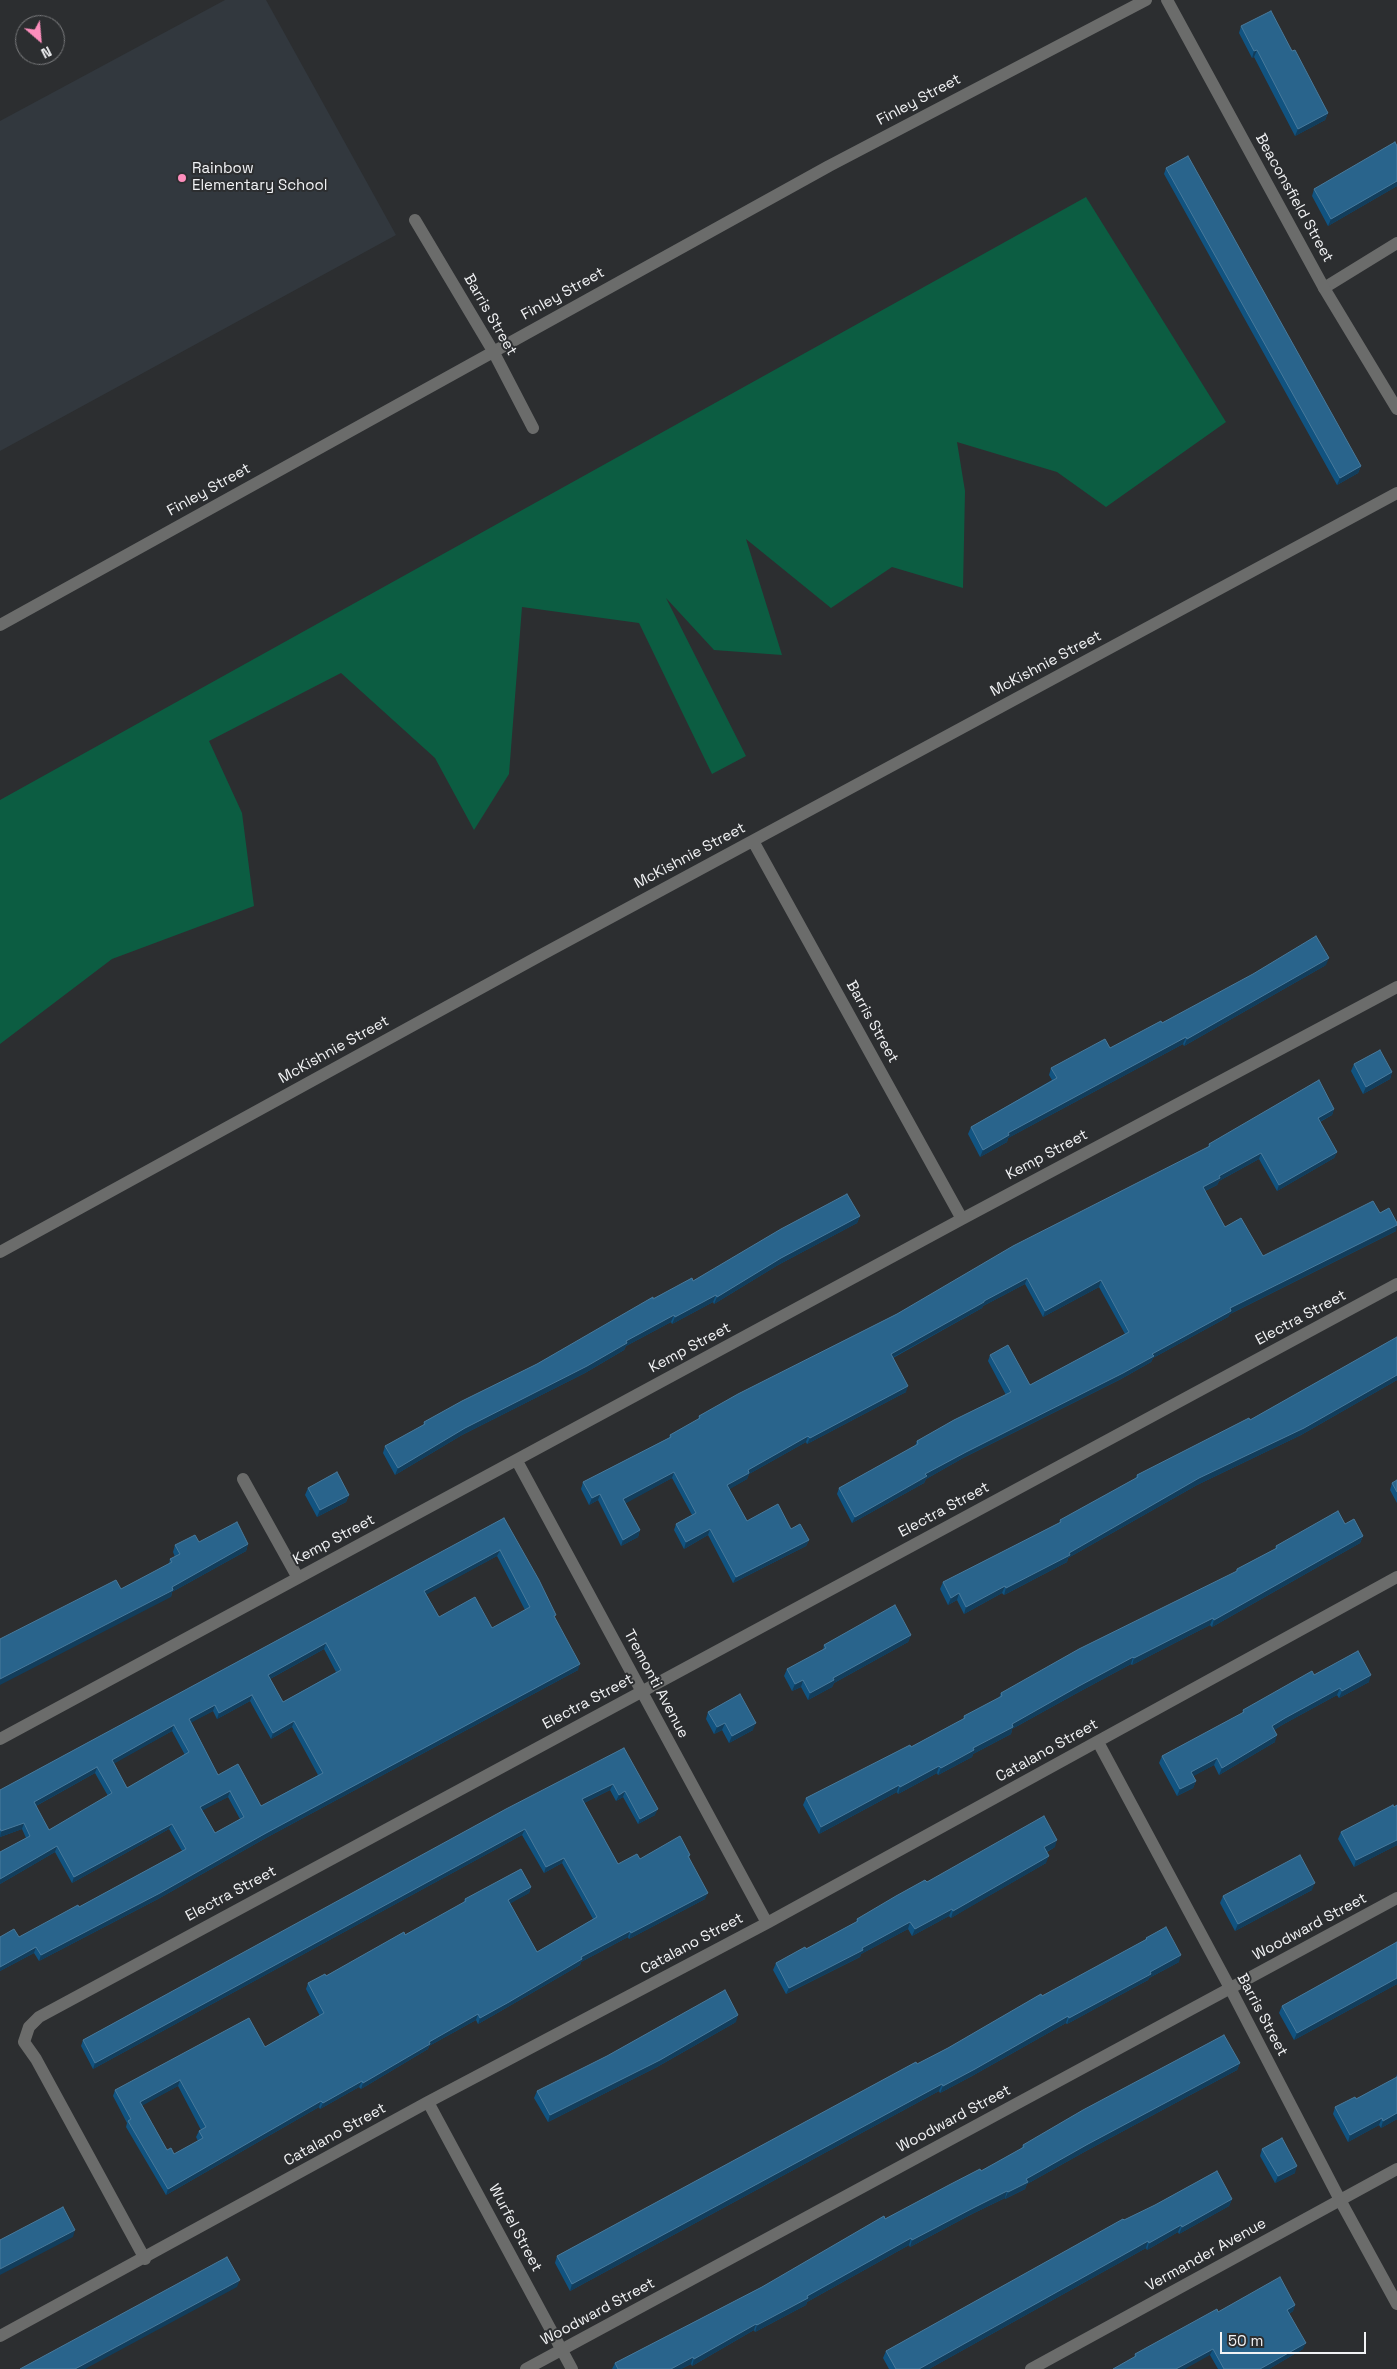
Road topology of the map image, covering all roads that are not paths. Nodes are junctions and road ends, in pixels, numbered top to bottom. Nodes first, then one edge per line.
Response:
1 (1146, 0) edge
2 (1167, 0) edge
3 (415, 220) dead end
4 (1397, 243) edge
5 (1324, 288) junction
6 (493, 351) junction
7 (1397, 409) edge
8 (533, 428) dead end
9 (1397, 493) edge
10 (0, 625) edge
11 (753, 841) junction
12 (1397, 987) edge
13 (962, 1219) junction
14 (0, 1252) edge
15 (1397, 1284) edge
16 (516, 1461) junction
17 (243, 1479) dead end
18 (1397, 1577) edge
19 (298, 1578) junction
20 (641, 1692) junction
21 (0, 1739) edge
22 (1098, 1742) junction
23 (1397, 1898) edge
24 (767, 1923) junction
25 (1230, 1988) junction
26 (428, 2102) junction
27 (1397, 2169) edge
28 (1340, 2200) junction
29 (145, 2259) junction
30 (1397, 2304) edge
31 (0, 2336) edge
32 (562, 2350) junction
33 (526, 2369) edge
34 (572, 2369) edge
35 (1031, 2369) edge

1 - 6 street, Finley Street
2 - 5 street, Beaconsfield Street
3 - 6 street, Barris Street
4 - 5 street
5 - 7 street, Beaconsfield Street
6 - 8 street, Barris Street
6 - 10 street, Finley Street
9 - 11 street, McKishnie Street
11 - 13 street, Barris Street
11 - 14 street, McKishnie Street
12 - 13 street, Kemp Street
13 - 16 street, Kemp Street
15 - 20 street, Electra Street
16 - 19 street, Kemp Street
16 - 20 street, Tremonti Avenue
17 - 19 street
18 - 22 street, Catalano Street
19 - 21 street, Kemp Street
20 - 24 street, Tremonti Avenue
20 - 29 street, Electra Street
22 - 24 street, Catalano Street
22 - 25 street, Barris Street
23 - 25 street, Woodward Street
24 - 26 street, Catalano Street
25 - 28 street, Barris Street
25 - 32 street, Woodward Street
26 - 29 street, Catalano Street
26 - 32 street, Wurfel Street
27 - 28 street, Vermander Avenue
28 - 30 street, Barris Street
28 - 35 street, Vermander Avenue
29 - 31 street, Catalano Street
32 - 33 street, Woodward Street
32 - 34 street, Wurfel Street

